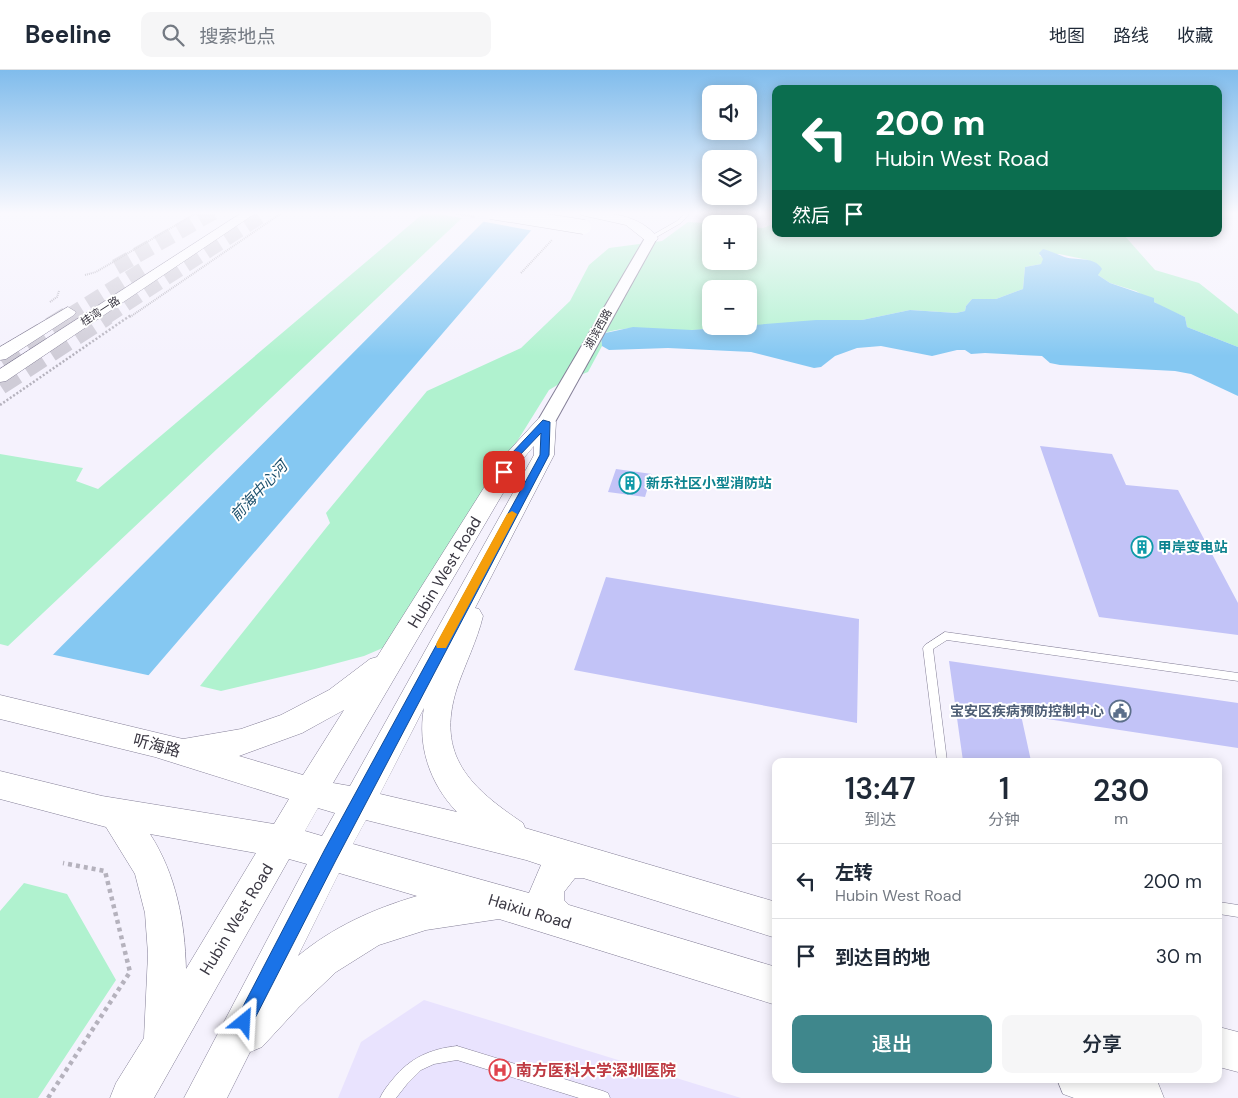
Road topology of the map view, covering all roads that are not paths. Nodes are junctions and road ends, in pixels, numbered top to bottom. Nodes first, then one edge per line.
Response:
1 (151, 260) edge
2 (178, 260) edge
3 (638, 260) edge
4 (127, 275) tunnel mouth
5 (85, 302) tunnel mouth
6 (0, 354) edge
7 (0, 377) edge
8 (546, 422) junction
9 (486, 560) junction
10 (393, 656) junction
11 (1238, 677) edge
12 (0, 707) edge
13 (166, 747) junction
14 (942, 758) edge
15 (0, 784) edge
16 (311, 792) junction
17 (358, 803) junction
18 (109, 813) junction
19 (282, 841) junction
20 (526, 844) junction
21 (330, 855) junction
22 (585, 862) junction
23 (503, 902) junction
24 (1222, 908) edge
25 (1238, 911) edge
26 (772, 919) edge
27 (559, 920) junction
28 (772, 985) edge
29 (163, 1043) junction
30 (1222, 1048) edge
31 (1238, 1052) edge
32 (226, 1057) junction
33 (1077, 1083) edge
34 (1091, 1083) edge
35 (131, 1098) edge
36 (205, 1098) edge
37 (387, 1098) edge
38 (603, 1098) edge
39 (1078, 1098) edge
40 (1143, 1098) edge

1 - 4 main road
2 - 7 main road, 桂湾一路
3 - 8 street, 湖滨西路
5 - 6 main road, 桂湾一路
8 - 9 main road, Hubin West Road
8 - 10 main road, Hubin West Road
9 - 17 main road, Hubin West Road
9 - 20 main road
10 - 13 main road
10 - 16 main road, Hubin West Road
11 - 14 lane
12 - 13 main road, 听海路
13 - 16 main road, 听海路
15 - 18 main road
16 - 17 main road
16 - 19 main road, Hubin West Road
17 - 20 main road
17 - 21 main road, Hubin West Road
18 - 19 main road
18 - 29 main road
19 - 21 main road, Haixiu Road
19 - 29 main road, Hubin West Road
20 - 22 main road
21 - 23 main road, Haixiu Road
21 - 32 main road, Hubin West Road
22 - 26 main road
22 - 27 main road
23 - 27 main road, Haixiu Road
23 - 32 main road
24 - 25 lane
27 - 28 main road, Haixiu Road
29 - 35 main road, Hubin West Road
30 - 31 main road
32 - 36 main road, Hubin West Road
33 - 39 lane
34 - 40 main road
37 - 38 lane

